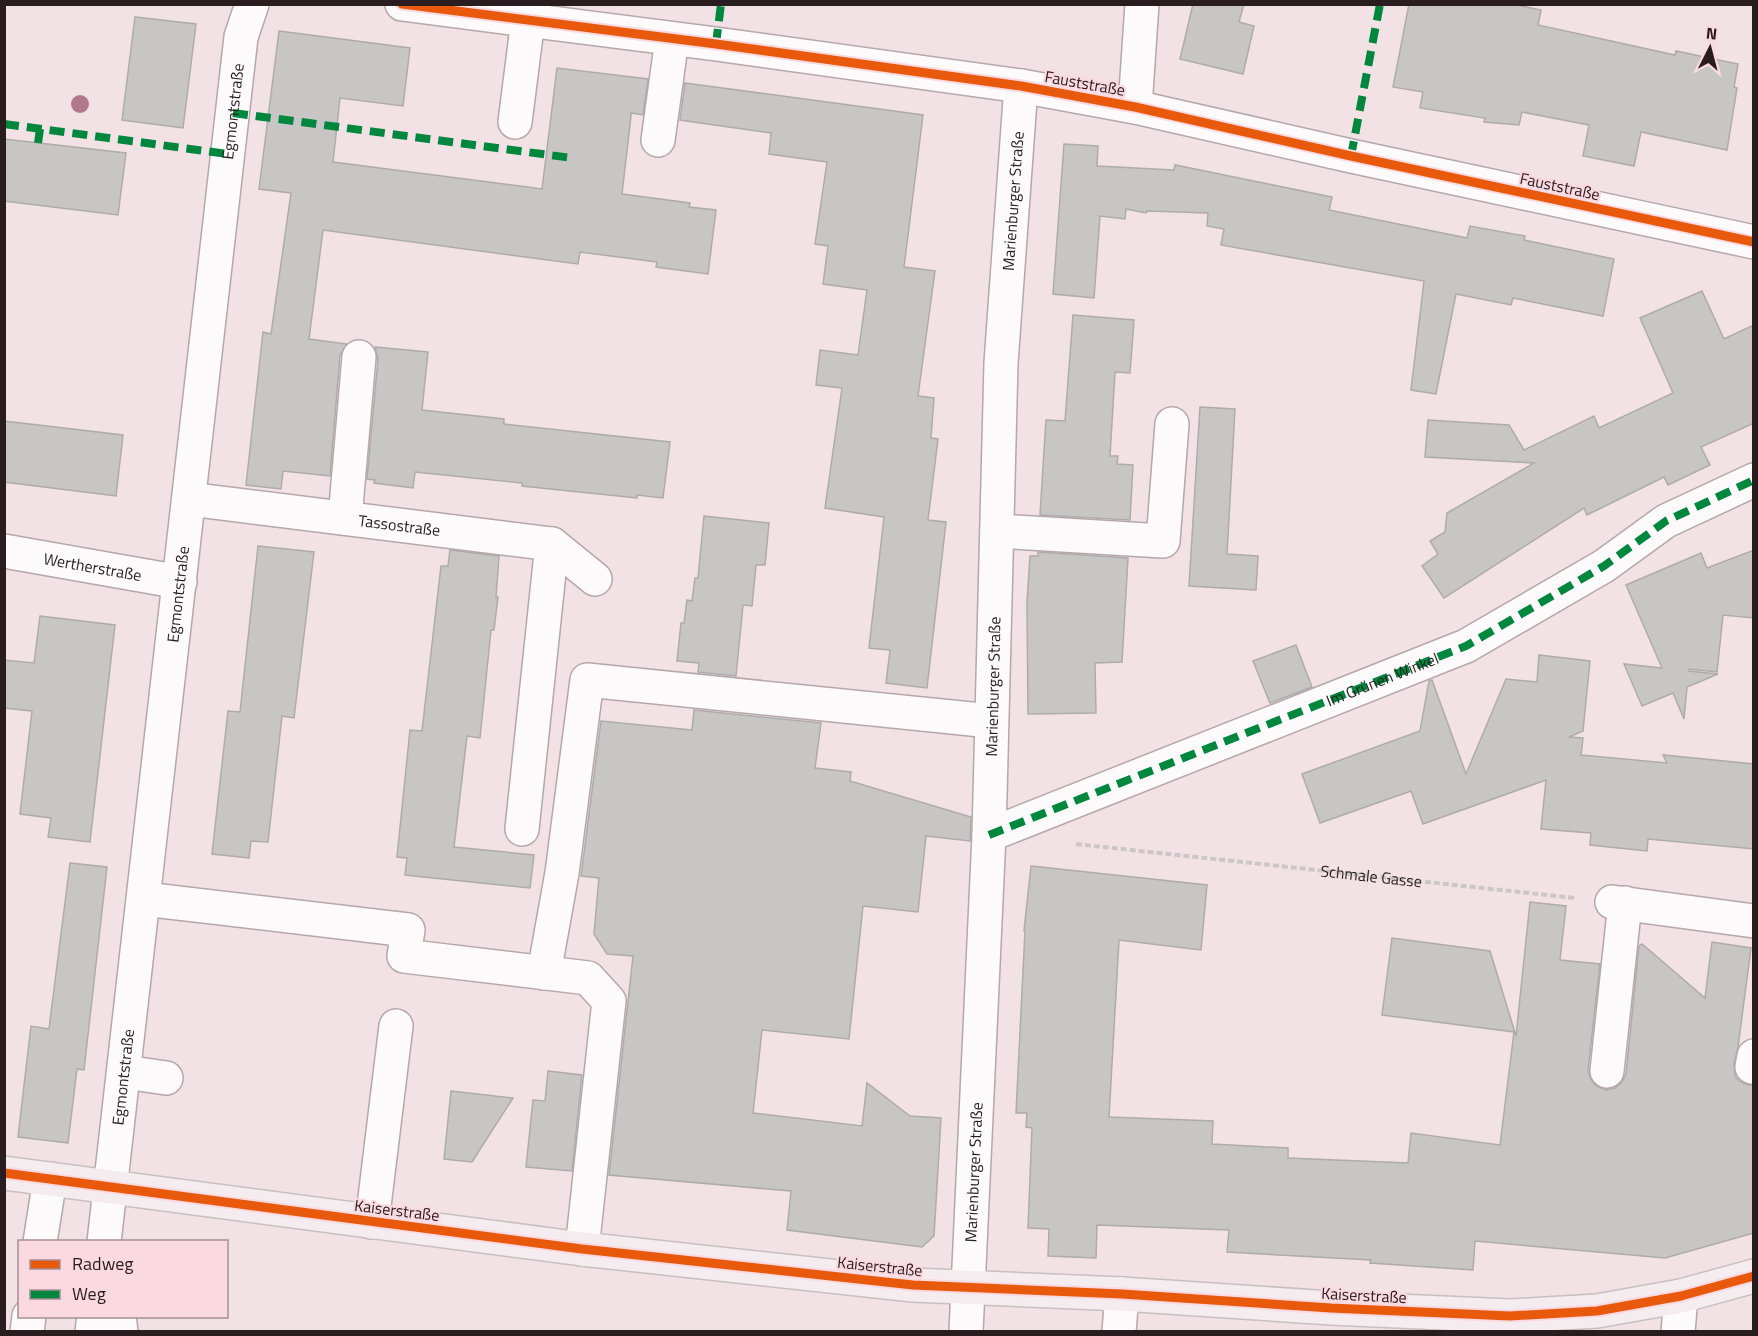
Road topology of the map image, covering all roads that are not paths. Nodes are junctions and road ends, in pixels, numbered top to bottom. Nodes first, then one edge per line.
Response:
1 (252, 4) edge
2 (402, 4) edge
3 (1142, 4) edge
4 (528, 20) junction
5 (672, 39) junction
6 (1021, 87) junction
7 (1135, 107) junction
8 (515, 122) dead end
9 (658, 140) dead end
10 (1754, 242) edge
11 (359, 357) dead end
12 (1172, 424) dead end
13 (1754, 480) edge
14 (189, 499) junction
15 (345, 518) junction
16 (997, 531) junction
17 (552, 544) junction
18 (4, 551) edge
19 (595, 579) dead end
20 (180, 582) junction
21 (992, 708) junction
22 (522, 828) dead end
23 (989, 835) junction
24 (144, 899) junction
25 (1754, 921) edge
26 (544, 973) junction
27 (396, 1026) dead end
28 (1607, 1071) dead end
29 (125, 1072) junction
30 (166, 1077) dead end
31 (4, 1173) edge
32 (50, 1179) junction
33 (112, 1186) junction
34 (372, 1222) junction
35 (40, 1240) edge
36 (104, 1240) edge
37 (582, 1249) junction
38 (1754, 1276) edge
39 (969, 1287) junction
40 (1122, 1294) junction
41 (1681, 1296) junction
42 (1509, 1324) edge
43 (966, 1332) edge
44 (1119, 1332) edge
45 (1678, 1332) edge

1 - 14 street, Egmontstraße
2 - 4 street, Fauststraße
3 - 7 street
4 - 5 street, Fauststraße
4 - 8 street
5 - 6 street, Fauststraße
5 - 9 street
6 - 7 street, Fauststraße
6 - 16 street, Marienburger Straße
7 - 10 street, Fauststraße
11 - 15 street
12 - 16 street
13 - 23 street, Im Grünen Winkel
14 - 15 street, Tassostraße
14 - 20 street, Egmontstraße
15 - 17 street, Tassostraße
16 - 21 street, Marienburger Straße
17 - 19 street
17 - 22 street
18 - 20 street, Wertherstraße
20 - 24 street, Egmontstraße
21 - 23 street, Marienburger Straße
21 - 26 street
23 - 39 street, Marienburger Straße
24 - 26 street
24 - 29 street, Egmontstraße
25 - 28 street
26 - 37 street
27 - 34 street
29 - 30 street
29 - 33 street, Egmontstraße
31 - 32 main road, Kaiserstraße
32 - 33 main road, Kaiserstraße
32 - 35 street
33 - 34 main road, Kaiserstraße
33 - 36 street, Egmontstraße
34 - 37 main road, Kaiserstraße
37 - 39 main road, Kaiserstraße
38 - 41 main road, Kaiserstraße
39 - 40 main road, Kaiserstraße
39 - 43 street, Marienburger Straße
40 - 42 main road, Kaiserstraße
40 - 44 street
41 - 42 main road, Kaiserstraße
41 - 45 street

